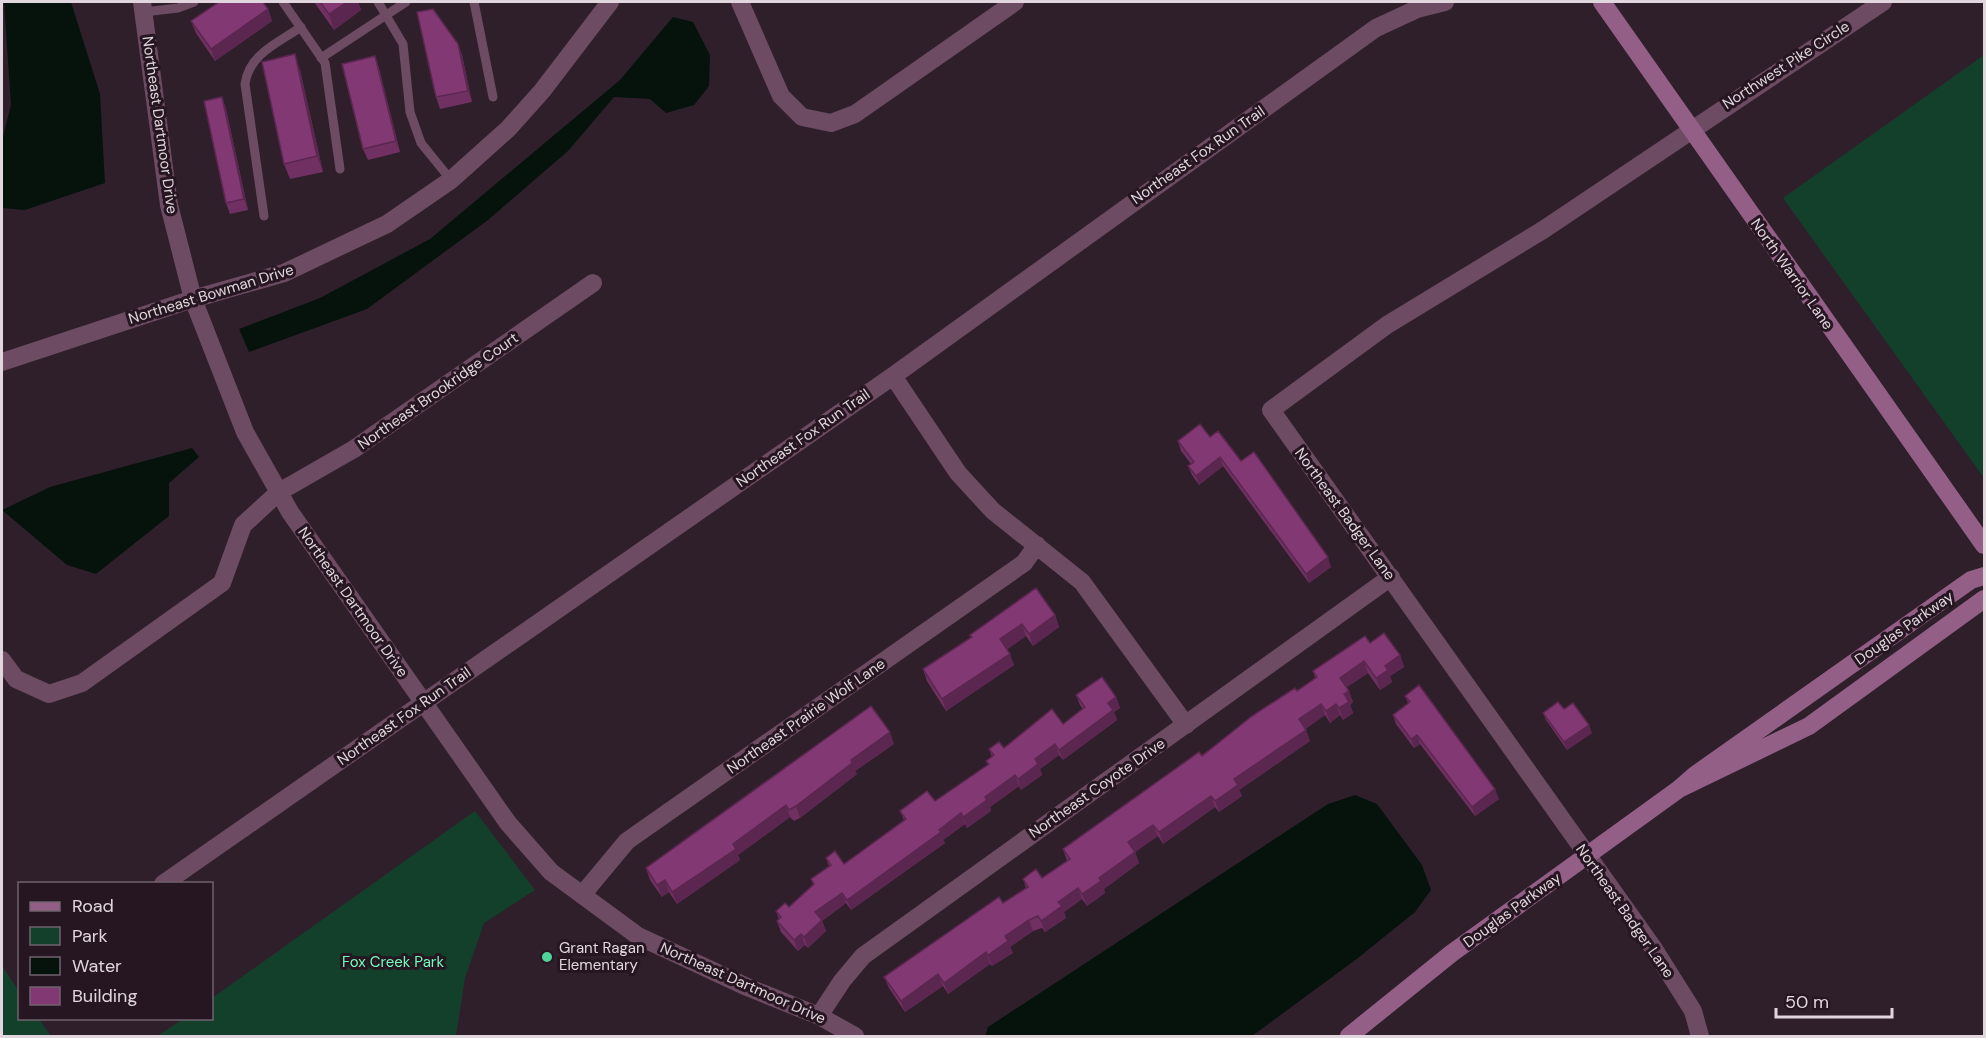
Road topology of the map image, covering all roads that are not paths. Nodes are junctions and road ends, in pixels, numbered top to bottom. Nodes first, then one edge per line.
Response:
1 (194, 2) edge
2 (283, 2) edge
3 (378, 2) edge
4 (406, 2) edge
5 (474, 2) edge
6 (610, 2) edge
7 (740, 2) edge
8 (1015, 2) edge
9 (1445, 2) edge
10 (1602, 2) edge
11 (1883, 2) edge
12 (143, 7) edge
13 (387, 14) junction
14 (301, 27) junction
15 (321, 57) junction
16 (493, 97) dead end
17 (1690, 129) junction
18 (340, 170) dead end
19 (451, 180) junction
20 (264, 216) dead end
21 (593, 283) dead end
22 (193, 298) junction
23 (2, 362) edge
24 (892, 376) junction
25 (279, 492) junction
26 (1037, 545) junction
27 (1984, 545) edge
28 (1984, 576) edge
29 (1391, 577) junction
30 (1984, 598) edge
31 (2, 660) edge
32 (423, 702) junction
33 (1186, 725) junction
34 (1679, 789) junction
35 (1588, 856) junction
36 (166, 882) edge
37 (582, 895) junction
38 (819, 1016) junction
39 (855, 1036) edge
40 (1349, 1036) edge
41 (1700, 1036) edge

1 - 12 lane
2 - 14 lane
3 - 13 lane
4 - 13 lane
5 - 16 lane
6 - 19 street, Northeast Bowman Drive
7 - 8 street
9 - 24 street, Northeast Fox Run Trail
10 - 17 street, North Warrior Lane
11 - 17 street, Northwest Pike Circle
12 - 22 street, Northeast Dartmoor Drive
13 - 15 lane
13 - 19 lane
14 - 15 lane
14 - 20 lane
15 - 18 lane
17 - 27 street, North Warrior Lane
17 - 29 street, Northeast Badger Lane
19 - 22 street, Northeast Bowman Drive
21 - 25 street, Northeast Brookridge Court
22 - 23 street, Northeast Bowman Drive
22 - 25 street, Northeast Dartmoor Drive
24 - 26 street
24 - 32 street, Northeast Fox Run Trail
25 - 31 street, Northeast Brookridge Court
25 - 32 street, Northeast Dartmoor Drive
26 - 33 street
26 - 37 street, Northeast Prairie Wolf Lane
28 - 34 street, Douglas Parkway
29 - 33 street, Northeast Coyote Drive
29 - 35 street, Northeast Badger Lane
30 - 34 street, Douglas Parkway
32 - 36 street, Northeast Fox Run Trail
32 - 37 street, Northeast Dartmoor Drive
33 - 38 street, Northeast Coyote Drive
34 - 35 street, Douglas Parkway
35 - 40 street, Douglas Parkway
35 - 41 street, Northeast Badger Lane
37 - 38 street, Northeast Dartmoor Drive
38 - 39 street, Northeast Dartmoor Drive

